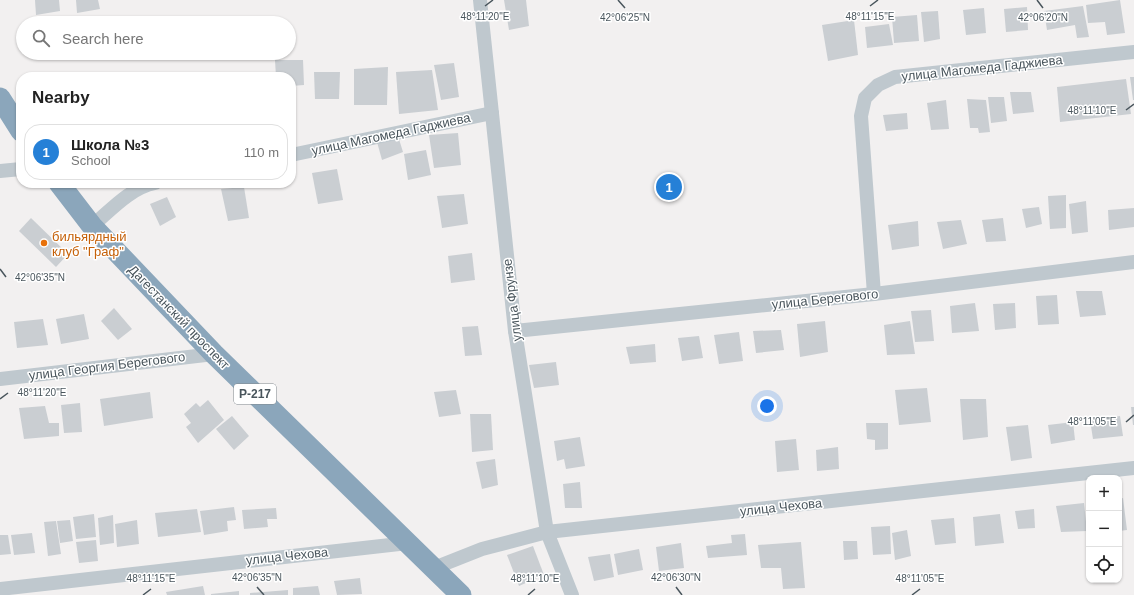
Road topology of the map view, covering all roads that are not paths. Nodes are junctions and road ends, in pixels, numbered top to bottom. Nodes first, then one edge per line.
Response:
1 (480, 0) edge
2 (1134, 52) edge
3 (0, 98) edge
4 (492, 113) junction
5 (16, 122) edge
6 (296, 154) edge
7 (16, 170) edge
8 (0, 172) edge
9 (63, 188) edge
10 (140, 188) edge
11 (92, 226) junction
12 (1134, 262) edge
13 (874, 294) junction
14 (515, 331) junction
15 (214, 354) junction
16 (0, 379) edge
17 (1134, 468) edge
18 (547, 532) junction
19 (408, 543) junction
20 (434, 568) junction
21 (0, 589) edge
22 (461, 595) edge
23 (572, 595) edge

1 - 4 street, улица Фрунзе
2 - 13 street, улица Магомеда Гаджиева
3 - 5 highway
4 - 6 street, улица Магомеда Гаджиева
4 - 14 street, улица Фрунзе
7 - 8 street
9 - 11 highway, Дагестанский проспект / Р-217
10 - 11 street
11 - 15 highway, Дагестанский проспект / Р-217
12 - 13 street, улица Берегового
13 - 14 street, улица Берегового
14 - 18 street, улица Фрунзе
15 - 16 street, улица Георгия Берегового
15 - 19 highway, Дагестанский проспект / Р-217
17 - 18 street, улица Чехова
18 - 20 street, улица Чехова
18 - 23 street, улица Фрунзе
19 - 20 highway, Дагестанский проспект / Р-217
19 - 21 street, улица Чехова
20 - 22 highway, Дагестанский проспект / Р-217

